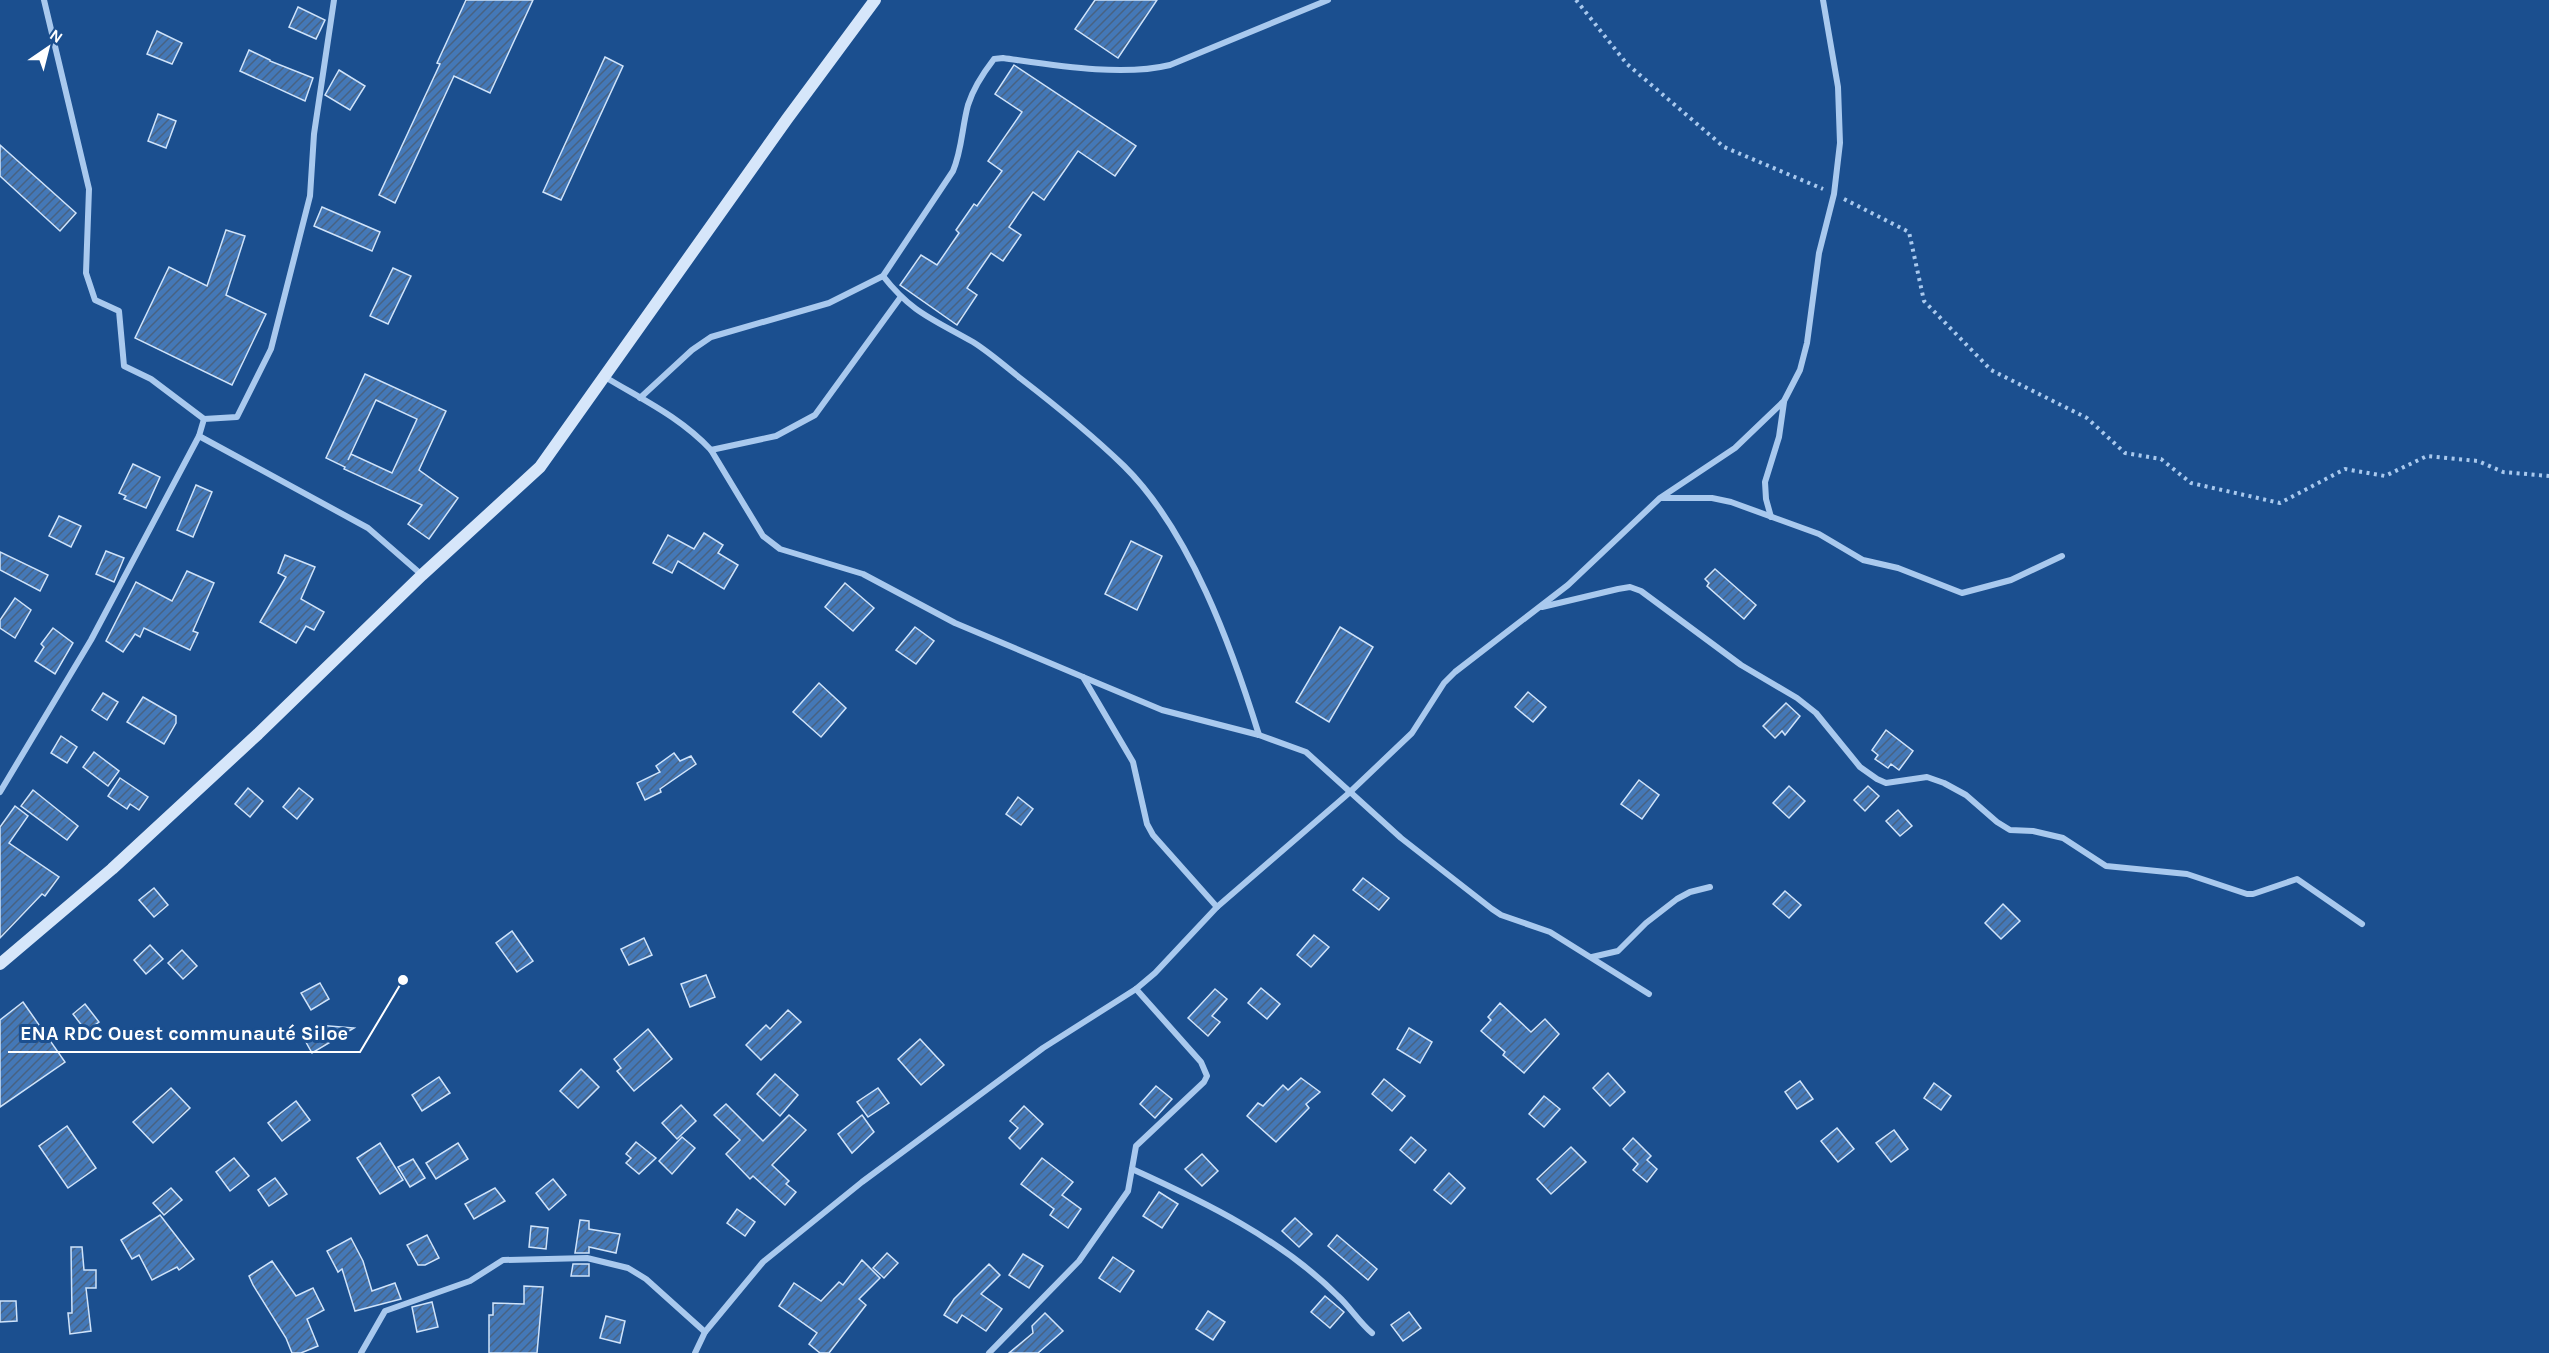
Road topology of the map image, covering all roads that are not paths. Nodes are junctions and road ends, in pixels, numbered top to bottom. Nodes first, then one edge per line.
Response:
1 (44, 0) edge
2 (334, 0) edge
3 (875, 0) edge
4 (1328, 0) edge
5 (1822, 0) edge
6 (883, 276) junction
7 (900, 298) junction
8 (605, 377) junction
9 (640, 398) junction
10 (1784, 402) junction
11 (204, 419) junction
12 (199, 436) junction
13 (711, 450) junction
14 (1660, 498) junction
15 (1771, 517) junction
16 (2062, 556) dead end
17 (422, 575) junction
18 (1539, 607) junction
19 (1083, 676) junction
20 (1259, 735) junction
21 (0, 792) edge
22 (1349, 793) junction
23 (1710, 887) dead end
24 (1216, 907) junction
25 (2362, 924) dead end
26 (1591, 957) junction
27 (0, 964) edge
28 (1136, 989) junction
29 (1649, 994) dead end
30 (1132, 1169) junction
31 (705, 1332) junction
32 (1372, 1333) dead end
33 (362, 1353) edge
34 (695, 1353) edge
35 (989, 1353) edge

1 - 11 street
2 - 11 street
3 - 8 main road
4 - 6 street
5 - 10 street
6 - 7 street
6 - 9 street
7 - 13 street
7 - 20 street
8 - 9 street
8 - 17 main road
9 - 13 street
10 - 14 street
10 - 15 street
11 - 12 street
12 - 17 street
12 - 21 street
13 - 19 street
14 - 15 street
14 - 18 street
15 - 16 street
17 - 27 main road
18 - 22 street
18 - 25 street
19 - 20 street
19 - 24 street
20 - 22 street
22 - 24 street
22 - 26 street
23 - 26 street
24 - 28 street
26 - 29 street
28 - 30 street
28 - 31 street
30 - 32 street
30 - 35 street
31 - 33 street
31 - 34 street

